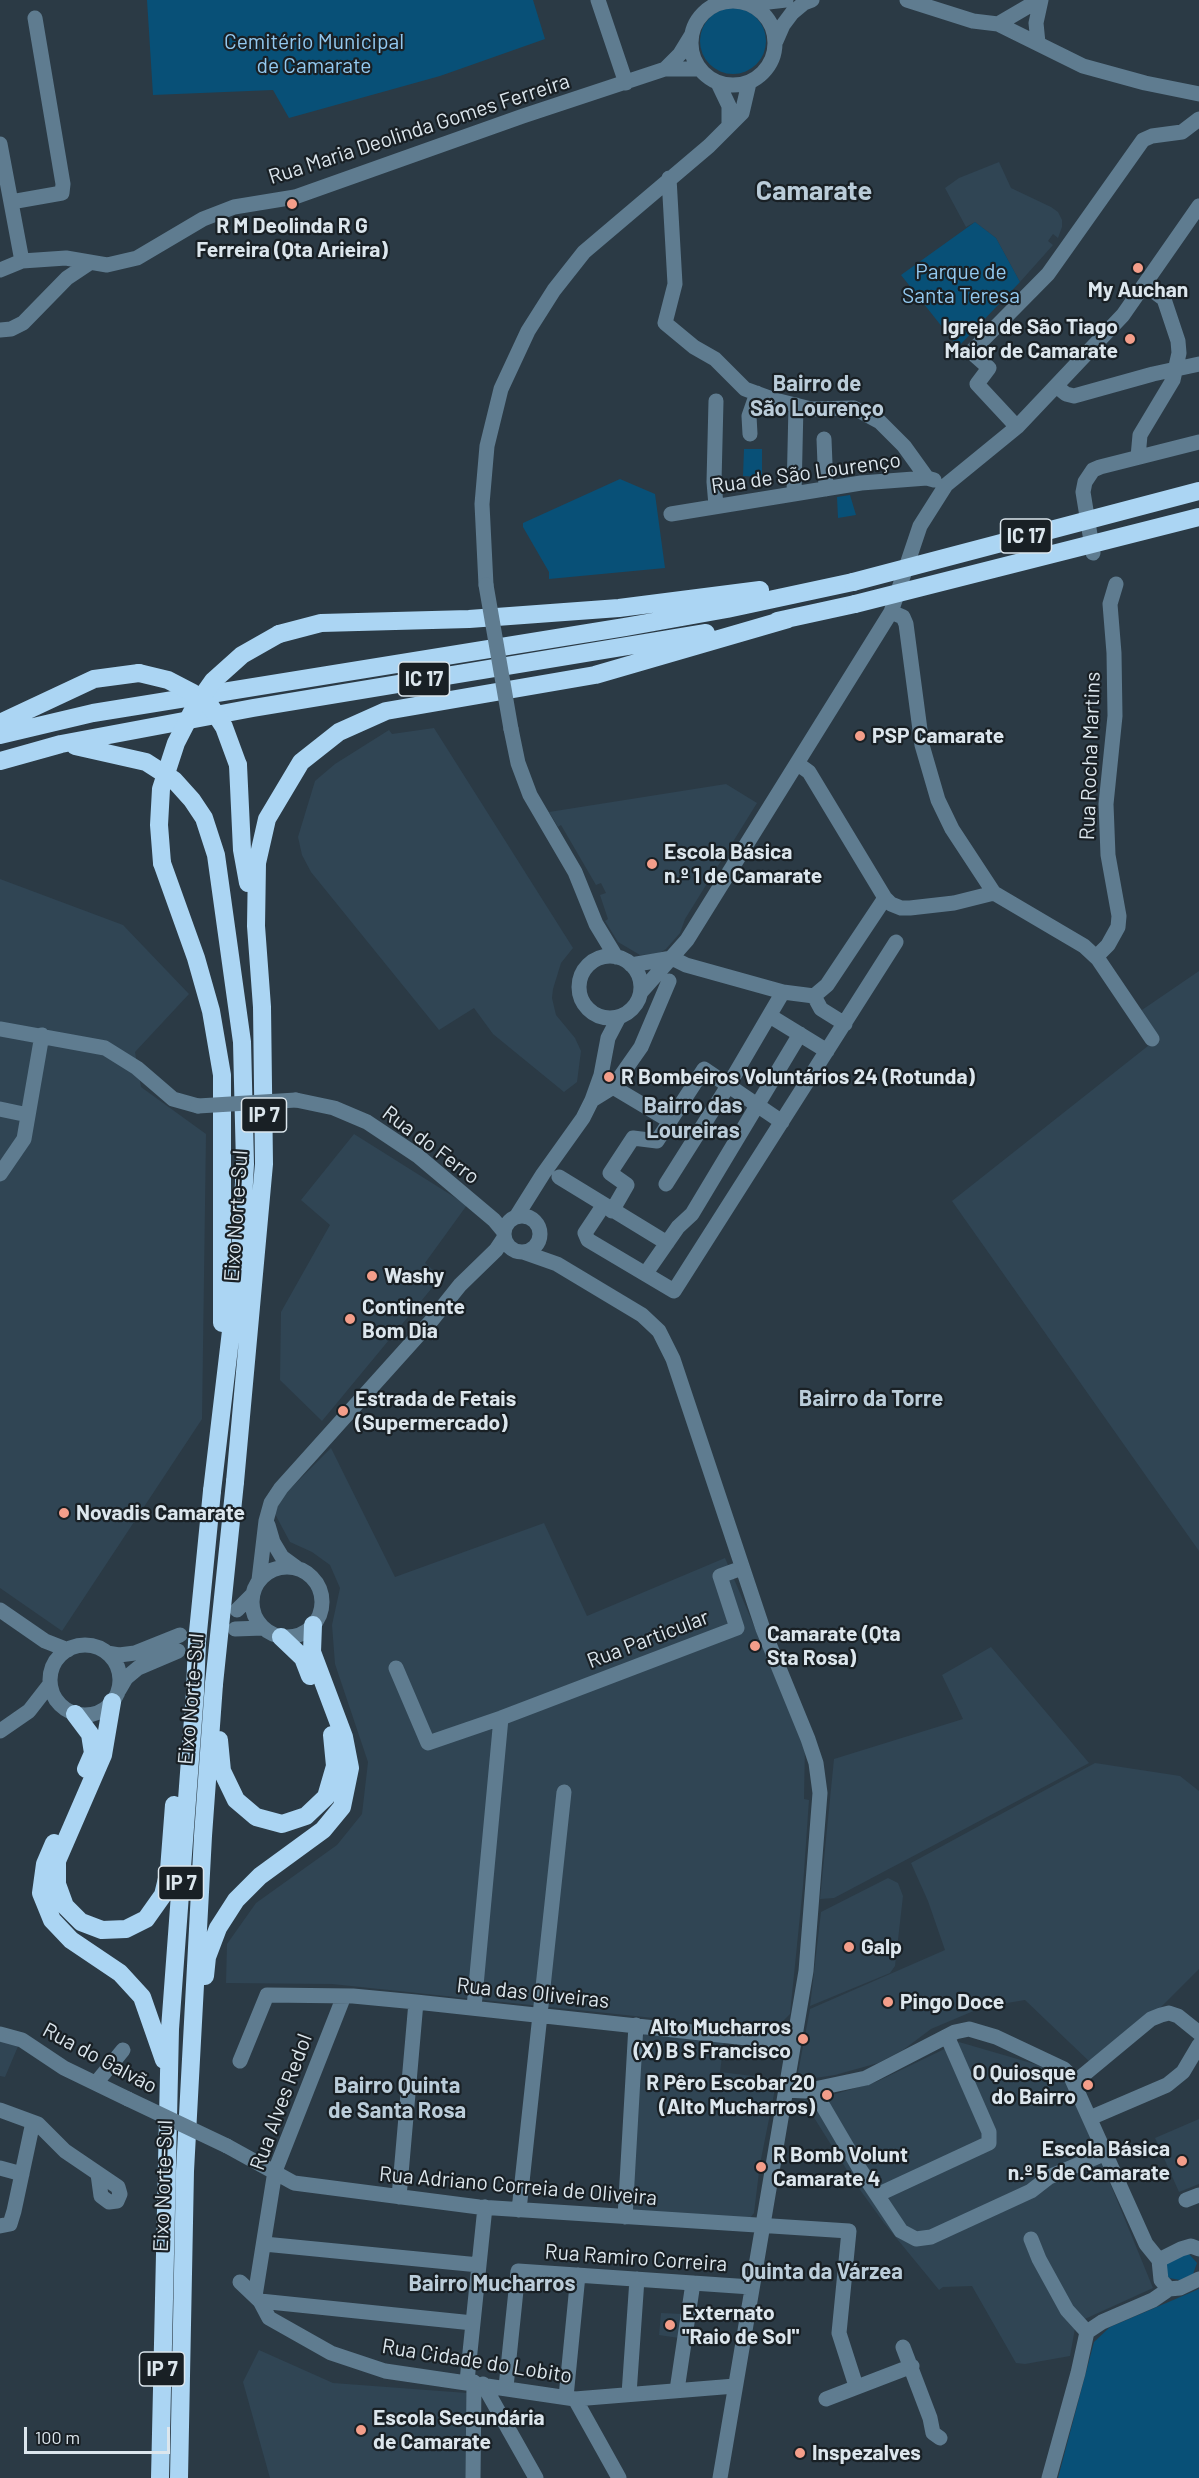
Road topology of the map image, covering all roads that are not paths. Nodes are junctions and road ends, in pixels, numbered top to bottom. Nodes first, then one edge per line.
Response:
1 (598, 0) edge
2 (786, 0) edge
3 (812, 0) edge
4 (907, 0) edge
5 (1040, 0) edge
6 (741, 2) edge
7 (706, 5) edge
8 (34, 18) dead end
9 (998, 24) junction
10 (691, 36) junction
11 (776, 41) junction
12 (1038, 43) junction
13 (665, 69) junction
14 (699, 69) junction
15 (718, 82) junction
16 (626, 83) junction
17 (749, 83) junction
18 (1199, 94) edge
19 (1199, 120) edge
20 (729, 125) junction
21 (0, 144) edge
22 (669, 178) junction
23 (11, 202) junction
24 (1199, 206) edge
25 (22, 261) junction
26 (88, 264) junction
27 (0, 270) edge
28 (1145, 285) junction
29 (5, 330) edge
30 (0, 343) edge
31 (1199, 364) edge
32 (1176, 369) junction
33 (1056, 386) junction
34 (757, 393) junction
35 (716, 401) dead end
36 (796, 405) junction
37 (1017, 427) junction
38 (750, 434) dead end
39 (824, 440) dead end
40 (1199, 442) edge
41 (1138, 457) junction
42 (927, 478) junction
43 (946, 485) junction
44 (826, 489) junction
45 (1199, 491) edge
46 (794, 494) junction
47 (716, 506) junction
48 (670, 514) dead end
49 (1199, 517) edge
50 (1093, 553) dead end
51 (848, 583) junction
52 (1116, 584) dead end
53 (891, 612) junction
54 (788, 619) junction
55 (0, 723) edge
56 (0, 735) edge
57 (62, 744) junction
58 (0, 761) edge
59 (798, 764) junction
60 (994, 893) junction
61 (885, 897) junction
62 (596, 924) junction
63 (256, 926) junction
64 (897, 942) dead end
65 (616, 957) junction
66 (1096, 957) junction
67 (672, 958) junction
68 (592, 962) junction
69 (632, 965) junction
70 (669, 981) dead end
71 (641, 992) junction
72 (783, 992) junction
73 (814, 996) junction
74 (594, 1014) junction
75 (770, 1016) junction
76 (620, 1017) junction
77 (845, 1024) junction
78 (0, 1029) edge
79 (42, 1035) junction
80 (800, 1035) junction
81 (1152, 1039) dead end
82 (827, 1051) junction
83 (604, 1054) junction
84 (728, 1086) junction
85 (613, 1087) junction
86 (592, 1100) junction
87 (758, 1105) junction
88 (0, 1109) edge
89 (28, 1115) junction
90 (670, 1122) junction
91 (782, 1122) junction
92 (0, 1174) edge
93 (559, 1177) dead end
94 (666, 1184) dead end
95 (536, 1186) junction
96 (608, 1209) junction
97 (692, 1214) junction
98 (505, 1226) junction
99 (715, 1228) junction
100 (538, 1229) junction
101 (667, 1243) junction
102 (520, 1252) junction
103 (557, 1264) junction
104 (479, 1267) junction
105 (646, 1273) junction
106 (223, 1391) junction
107 (266, 1521) junction
108 (297, 1568) junction
109 (742, 1568) junction
110 (259, 1580) junction
111 (252, 1595) junction
112 (0, 1610) edge
113 (237, 1610) dead end
114 (313, 1625) junction
115 (263, 1628) junction
116 (236, 1629) dead end
117 (180, 1635) dead end
118 (282, 1637) junction
119 (178, 1651) dead end
120 (107, 1653) junction
121 (63, 1654) junction
122 (396, 1668) dead end
123 (50, 1684) junction
124 (214, 1684) junction
125 (190, 1694) junction
126 (116, 1696) junction
127 (29, 1711) junction
128 (69, 1711) junction
129 (501, 1718) junction
130 (0, 1731) edge
131 (564, 1792) dead end
132 (344, 1996) junction
133 (416, 2002) junction
134 (474, 2007) junction
135 (538, 2014) junction
136 (636, 2025) junction
137 (192, 2030) junction
138 (1199, 2033) edge
139 (0, 2034) edge
140 (947, 2036) junction
141 (793, 2043) junction
142 (1199, 2045) edge
143 (123, 2050) dead end
144 (240, 2061) dead end
145 (169, 2075) junction
146 (1075, 2082) junction
147 (96, 2083) junction
148 (813, 2089) junction
149 (785, 2090) junction
150 (0, 2110) edge
151 (1090, 2118) junction
152 (33, 2122) junction
153 (1106, 2153) junction
154 (0, 2168) edge
155 (275, 2171) junction
156 (22, 2174) junction
157 (98, 2174) dead end
158 (878, 2195) junction
159 (399, 2197) junction
160 (485, 2207) junction
161 (519, 2210) junction
162 (625, 2217) junction
163 (0, 2226) edge
164 (760, 2227) junction
165 (1031, 2239) dead end
166 (264, 2244) junction
167 (1199, 2249) edge
168 (1159, 2260) junction
169 (480, 2265) junction
170 (578, 2275) junction
171 (637, 2279) junction
172 (1199, 2280) edge
173 (240, 2282) dead end
174 (693, 2283) junction
175 (751, 2287) junction
176 (1169, 2289) junction
177 (257, 2298) junction
178 (474, 2324) junction
179 (1087, 2332) junction
180 (903, 2348) dead end
181 (912, 2366) junction
182 (475, 2382) junction
183 (735, 2386) junction
184 (856, 2386) junction
185 (506, 2387) junction
186 (677, 2390) junction
187 (629, 2394) junction
188 (571, 2398) junction
189 (826, 2399) dead end
190 (940, 2438) dead end
191 (160, 2478) edge
192 (179, 2478) edge
193 (473, 2478) edge
194 (536, 2478) edge
195 (619, 2478) edge
196 (720, 2478) edge
197 (1049, 2478) edge

1 - 16 street
2 - 6 street
3 - 11 street
4 - 9 street
5 - 9 street
5 - 12 street
6 - 7 street
6 - 11 street
7 - 10 street
8 - 23 street
9 - 12 street
10 - 13 street, Rua Maria Deolinda Gomes Ferreira
10 - 14 street
11 - 17 street
12 - 18 street
13 - 14 street, Rua Maria Deolinda Gomes Ferreira
13 - 16 street, Rua Maria Deolinda Gomes Ferreira
14 - 15 street
15 - 17 street
15 - 20 street
16 - 26 street, Rua Maria Deolinda Gomes Ferreira
17 - 20 street
19 - 37 street
20 - 22 street
21 - 23 street
22 - 34 street
22 - 62 street, bridge
23 - 25 street
24 - 28 street
25 - 26 street, Rua Maria Deolinda Gomes Ferreira
25 - 27 street, Rua Maria Deolinda Gomes Ferreira
26 - 29 street
28 - 32 street
28 - 33 street
29 - 30 street
31 - 32 street
32 - 33 street
32 - 41 street
33 - 37 street
34 - 36 street
34 - 38 street
35 - 47 street
36 - 42 street
36 - 46 street
37 - 43 street
39 - 44 street
40 - 41 street
41 - 50 street
42 - 43 street, Rua de São Lourenço
42 - 44 street, Rua de São Lourenço
43 - 53 street
44 - 46 street, Rua de São Lourenço
45 - 51 highway, IC 17, bridge
46 - 47 street, Rua de São Lourenço
47 - 48 street, Rua de São Lourenço
49 - 54 highway, IC 17, bridge
51 - 56 highway, IC 17
51 - 106 highway, bridge
52 - 66 street, Rua Rocha Martins
53 - 59 street
53 - 60 street
54 - 57 highway, IC 17
54 - 63 highway
55 - 63 highway, bridge
57 - 58 highway, IC 17
57 - 106 highway
59 - 61 street
59 - 67 street
60 - 61 street
60 - 66 street
61 - 73 street
62 - 65 street
62 - 68 street
63 - 124 highway, Eixo Norte-Sul / IP 7, bridge
64 - 77 street
65 - 68 street
65 - 69 street
66 - 81 street
67 - 69 street
67 - 71 street
67 - 72 street
68 - 74 street
69 - 71 street
70 - 85 street
71 - 76 street
72 - 73 street
72 - 75 street
73 - 77 street
74 - 76 street
74 - 83 street
75 - 80 street
75 - 84 street
76 - 83 street
77 - 82 street
78 - 79 street, Rua do Ferro
79 - 89 street
79 - 98 street, Rua do Ferro, bridge
80 - 82 street
80 - 87 street
82 - 91 street
83 - 86 street
84 - 87 street
84 - 90 street
84 - 94 street
85 - 86 street
85 - 90 street
86 - 95 street
87 - 91 street
87 - 97 street
88 - 89 street
89 - 92 street
90 - 96 street
91 - 99 street
93 - 96 street
95 - 98 street
95 - 100 street
96 - 101 street
96 - 105 street
97 - 99 street
97 - 101 street
98 - 100 street
98 - 102 street
98 - 104 street
99 - 105 street
100 - 102 street
100 - 103 street
101 - 105 street
102 - 103 street
102 - 104 street
103 - 109 street
104 - 107 street
106 - 125 highway, Eixo Norte-Sul / IP 7, bridge
107 - 108 street
107 - 110 street
108 - 110 street
108 - 114 street
109 - 129 street, Rua Particular
109 - 141 street
110 - 111 street
111 - 113 street
111 - 115 street
112 - 121 street
114 - 118 street
114 - 137 highway
115 - 116 street
115 - 118 street
117 - 120 street
118 - 124 highway
119 - 126 street
120 - 121 street
120 - 126 street
121 - 123 street
122 - 129 street, Rua Particular
123 - 127 street
123 - 128 street
124 - 137 highway, Eixo Norte-Sul / IP 7
125 - 126 highway
125 - 145 highway, Eixo Norte-Sul / IP 7
126 - 128 street
127 - 128 street
127 - 130 street
128 - 145 highway
129 - 134 street
131 - 135 street
132 - 133 street, Rua das Oliveiras
132 - 144 street, Rua das Oliveiras
132 - 155 street, Rua Alves Redol
133 - 134 street, Rua das Oliveiras
133 - 159 street
134 - 135 street, Rua das Oliveiras
135 - 136 street, Rua das Oliveiras
135 - 161 street
136 - 141 street, Rua das Oliveiras
136 - 162 street
137 - 192 highway, Eixo Norte-Sul / IP 7
138 - 146 street
139 - 147 street, Rua do Galvão
140 - 146 street
140 - 148 street
140 - 158 street
141 - 149 street
142 - 151 street
143 - 147 street
145 - 191 highway, Eixo Norte-Sul / IP 7
146 - 151 street
147 - 155 street, Rua do Galvão, bridge
148 - 149 street
148 - 158 street
149 - 164 street
150 - 152 street
151 - 153 street
152 - 156 street
152 - 157 street
153 - 158 street
153 - 168 street
154 - 156 street
155 - 159 street, Rua Adriano Correia de Oliveira
155 - 166 street, Rua Alves Redol
156 - 163 street
159 - 160 street, Rua Adriano Correia de Oliveira
160 - 161 street, Rua Adriano Correia de Oliveira
160 - 169 street
161 - 162 street, Rua Adriano Correia de Oliveira
162 - 164 street, Rua Adriano Correia de Oliveira
164 - 175 street
164 - 184 street, Rua Adriano Correia de Oliveira
165 - 179 street
166 - 169 street
166 - 177 street, Rua Alves Redol
167 - 168 street
168 - 176 street
169 - 178 street
170 - 171 street, Rua Ramiro Correira
170 - 185 street, Rua Ramiro Correira
170 - 188 street
171 - 174 street, Rua Ramiro Correira
171 - 187 street
172 - 176 street
173 - 177 street, Rua Cidade do Lobito
174 - 175 street, Rua Ramiro Correira
174 - 186 street
175 - 183 street
176 - 179 street
177 - 178 street
177 - 182 street, Rua Cidade do Lobito
178 - 182 street
179 - 197 street
180 - 181 street
181 - 184 street
181 - 190 street
182 - 185 street, Rua Cidade do Lobito
182 - 193 street
182 - 194 street
183 - 186 street, Rua Cidade do Lobito
183 - 196 street
184 - 189 street
185 - 188 street, Rua Cidade do Lobito
186 - 187 street, Rua Cidade do Lobito
187 - 188 street, Rua Cidade do Lobito
188 - 195 street

